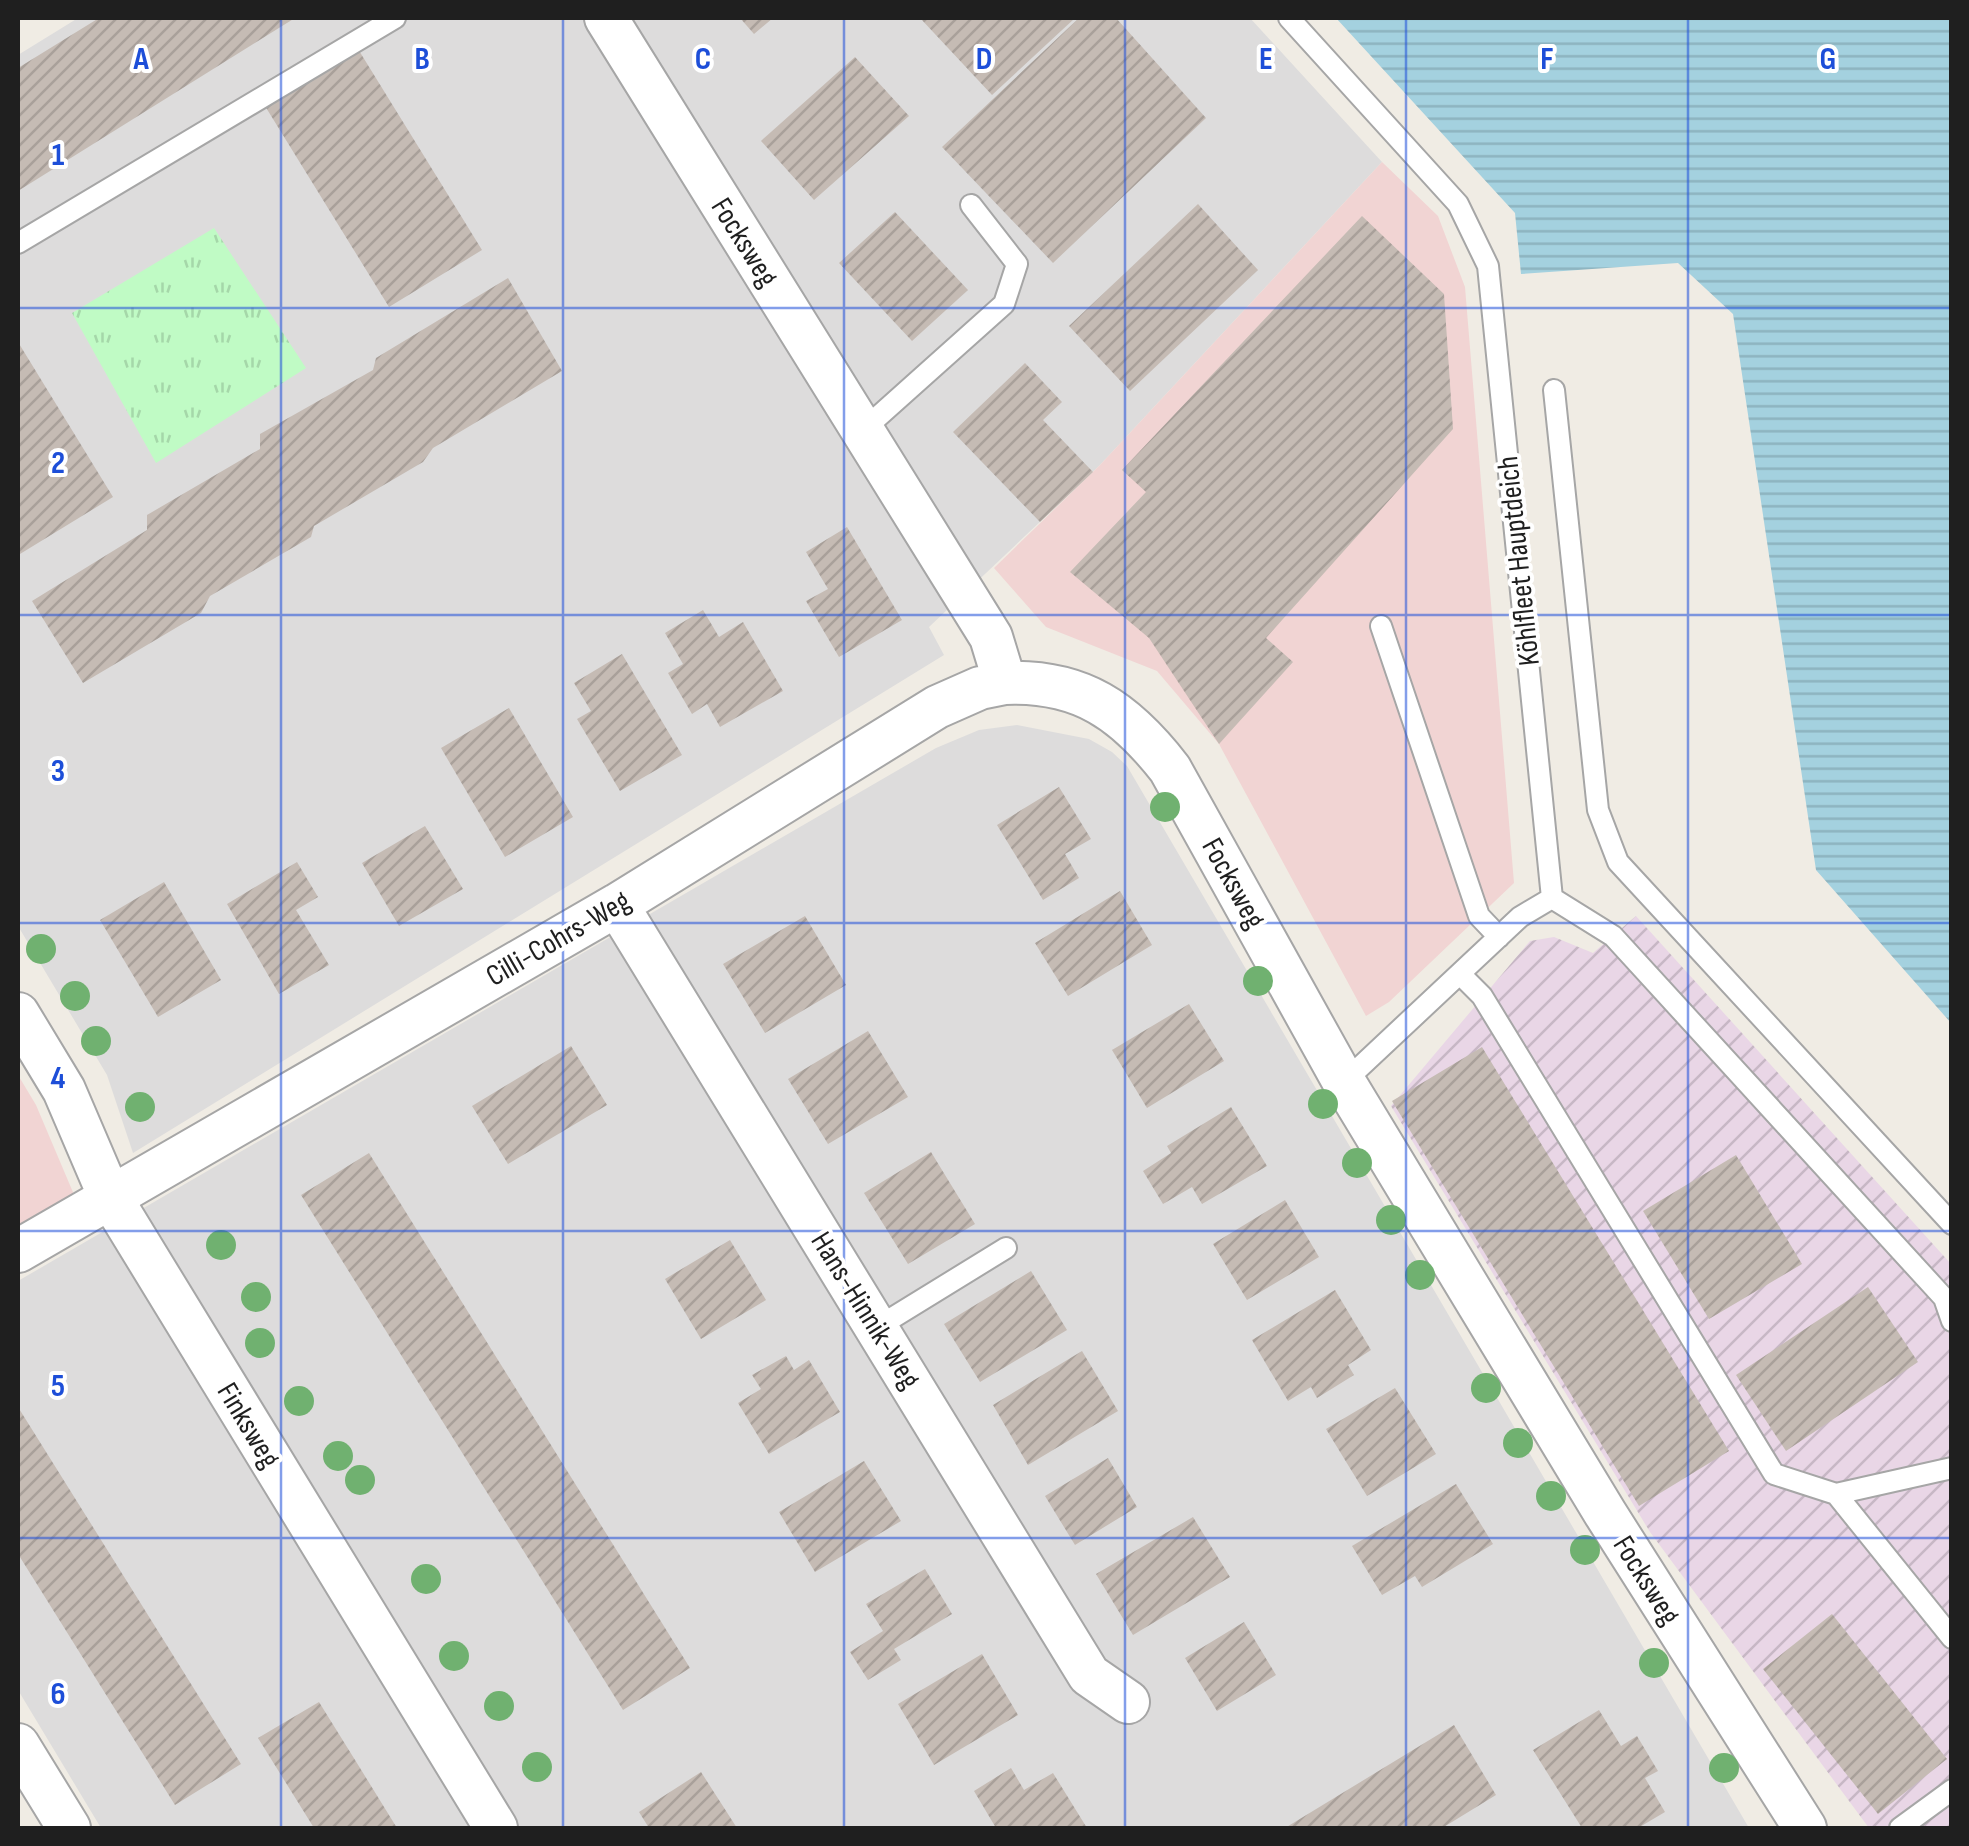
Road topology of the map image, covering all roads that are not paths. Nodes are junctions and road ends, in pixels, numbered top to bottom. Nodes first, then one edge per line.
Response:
1 (395, 18) edge
2 (606, 18) edge
3 (1289, 18) edge
4 (971, 205) dead end
5 (18, 243) edge
6 (1554, 390) dead end
7 (862, 431) junction
8 (1381, 626) dead end
9 (1005, 684) junction
10 (1552, 898) junction
11 (617, 905) junction
12 (1499, 937) junction
13 (1460, 974) junction
14 (18, 1014) edge
15 (1344, 1082) junction
16 (109, 1195) junction
17 (1952, 1224) edge
18 (1006, 1248) dead end
19 (18, 1250) edge
20 (1952, 1321) edge
21 (876, 1328) junction
22 (1952, 1468) edge
23 (1836, 1494) junction
24 (1952, 1638) edge
25 (1128, 1702) dead end
26 (18, 1744) edge
27 (1952, 1790) edge
28 (1789, 1823) edge
29 (69, 1828) edge
30 (496, 1828) edge
31 (1900, 1828) edge

1 - 5 lane
2 - 7 street, Focksweg
3 - 10 lane, Köhlfleet Hauptdeich
4 - 7 lane
6 - 17 lane
7 - 9 street, Focksweg
8 - 12 lane
9 - 11 street, Cilli-Cohrs-Weg
9 - 15 street, Focksweg
10 - 12 lane
10 - 20 lane
11 - 16 street, Cilli-Cohrs-Weg
11 - 21 street, Hans-Hinnik-Weg
12 - 13 lane
13 - 15 lane
13 - 23 lane
14 - 16 street, Finksweg
15 - 28 street, Focksweg
16 - 19 street, Cilli-Cohrs-Weg
16 - 30 street, Finksweg
18 - 21 lane
21 - 25 street, Hans-Hinnik-Weg
22 - 23 lane
23 - 24 lane
26 - 29 street
27 - 31 lane

